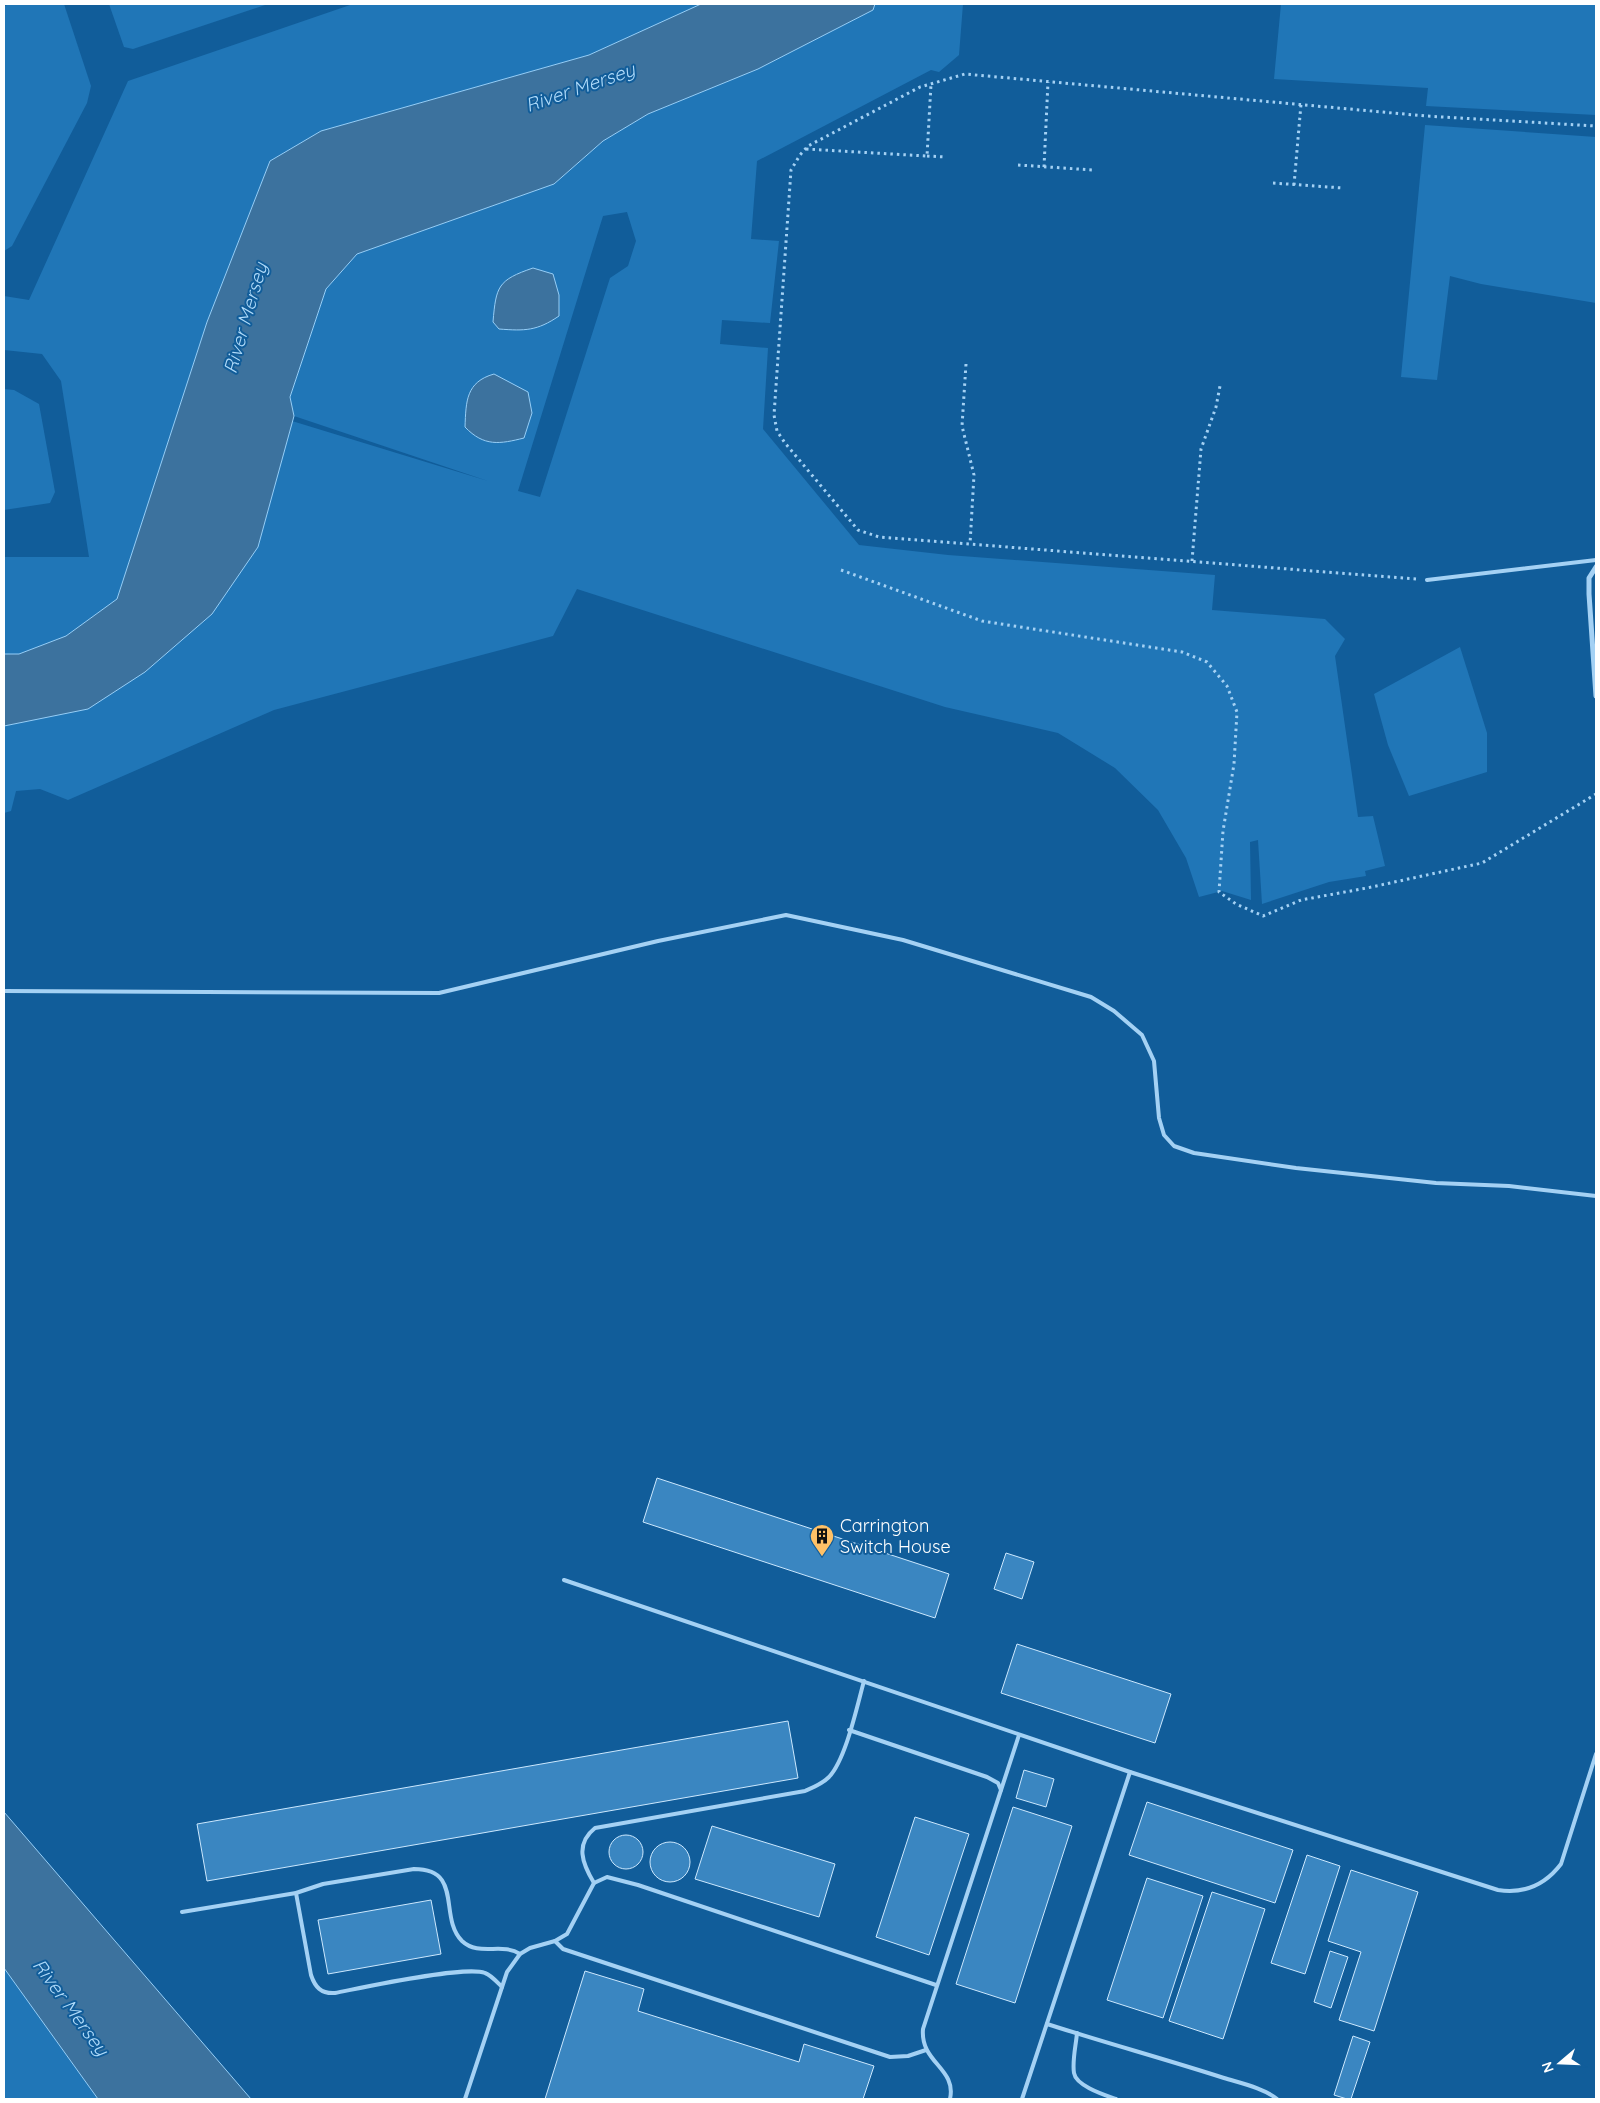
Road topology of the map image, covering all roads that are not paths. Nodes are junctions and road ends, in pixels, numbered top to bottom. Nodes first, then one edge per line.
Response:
1 (1596, 560) edge
2 (1596, 567) edge
3 (1427, 580) road end
4 (1596, 696) edge
5 (4, 991) edge
6 (1596, 1196) edge
7 (564, 1580) dead end
8 (864, 1681) junction
9 (849, 1730) junction
10 (1019, 1735) junction
11 (1596, 1754) edge
12 (1130, 1772) junction
13 (1001, 1790) junction
14 (594, 1882) junction
15 (296, 1894) junction
16 (182, 1912) dead end
17 (555, 1941) junction
18 (520, 1954) junction
19 (936, 1985) junction
20 (502, 1988) junction
21 (1047, 2024) junction
22 (1077, 2033) junction
23 (926, 2050) junction
24 (465, 2099) edge
25 (950, 2099) edge
26 (1022, 2099) edge
27 (1116, 2099) edge
28 (1277, 2099) edge

1 - 3 lane
2 - 4 street
5 - 6 lane
7 - 8 lane
8 - 9 lane
8 - 10 lane
9 - 13 lane
9 - 14 lane
10 - 12 lane
10 - 13 lane
11 - 12 lane
12 - 21 lane
13 - 19 lane
14 - 17 lane
14 - 19 lane
15 - 16 lane
15 - 18 lane
15 - 20 lane
17 - 18 lane
17 - 23 lane
18 - 20 lane
19 - 23 lane
20 - 24 lane
21 - 22 lane
21 - 26 lane
22 - 27 lane
22 - 28 lane
23 - 25 lane

